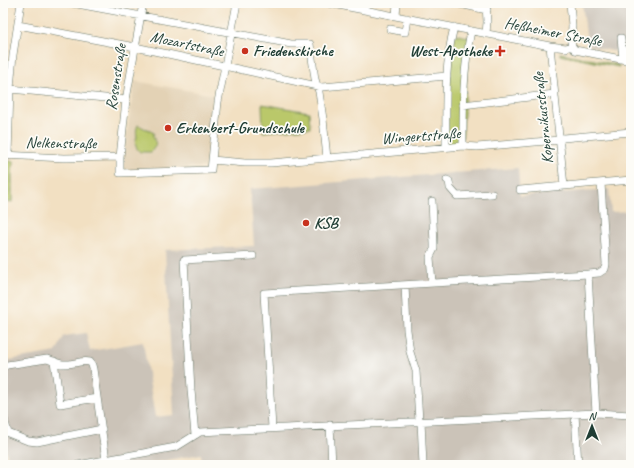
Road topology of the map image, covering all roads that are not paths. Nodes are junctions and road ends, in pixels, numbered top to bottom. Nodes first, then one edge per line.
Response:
1 (21, 3) edge
2 (72, 3) edge
3 (143, 3) edge
4 (237, 3) edge
5 (328, 3) edge
6 (397, 3) edge
7 (455, 3) edge
8 (570, 3) edge
9 (487, 6) edge
10 (141, 16) junction
11 (396, 16) junction
12 (407, 18) junction
13 (18, 25) junction
14 (454, 28) junction
15 (390, 29) dead end
16 (471, 31) junction
17 (231, 33) junction
18 (486, 34) junction
19 (621, 38) dead end
20 (550, 46) junction
21 (572, 46) junction
22 (135, 47) junction
23 (622, 49) junction
24 (631, 51) edge
25 (623, 60) junction
26 (631, 61) edge
27 (225, 66) junction
28 (447, 76) junction
29 (316, 85) junction
30 (10, 89) junction
31 (554, 94) junction
32 (126, 100) junction
33 (463, 104) junction
34 (631, 132) edge
35 (559, 140) junction
36 (463, 146) junction
37 (446, 147) junction
38 (6, 155) edge
39 (120, 157) junction
40 (327, 158) junction
41 (212, 160) junction
42 (447, 180) dead end
43 (631, 180) edge
44 (601, 183) junction
45 (564, 186) junction
46 (520, 190) dead end
47 (492, 194) dead end
48 (432, 201) dead end
49 (253, 256) dead end
50 (588, 274) junction
51 (432, 283) junction
52 (405, 285) junction
53 (54, 361) junction
54 (3, 367) edge
55 (97, 398) junction
56 (596, 413) junction
57 (575, 414) junction
58 (3, 415) edge
59 (631, 415) edge
60 (420, 421) junction
61 (330, 425) junction
62 (272, 428) junction
63 (631, 428) edge
64 (102, 429) junction
65 (194, 435) junction
66 (106, 460) junction
67 (78, 465) edge
68 (332, 465) edge
69 (423, 465) edge
70 (578, 465) edge

1 - 13 street
2 - 10 street
3 - 10 street, Rosenstraße
4 - 17 street
5 - 11 street, Heßheimer Straße
6 - 11 street
7 - 9 street
8 - 21 street
9 - 18 street
10 - 17 street
10 - 22 street, Rosenstraße
11 - 12 street, Heßheimer Straße
12 - 14 street, Heßheimer Straße
12 - 15 street
13 - 22 street, Mozartstraße
13 - 30 street
14 - 16 street, Heßheimer Straße
14 - 28 street
16 - 18 street, Heßheimer Straße
16 - 33 street
17 - 27 street
17 - 29 street
18 - 20 street, Heßheimer Straße
19 - 23 street
20 - 21 street, Heßheimer Straße
20 - 31 street, Kopernikusstraße
21 - 25 street, Heßheimer Straße
22 - 27 street, Mozartstraße
22 - 32 street, Rosenstraße
23 - 24 street
23 - 25 street
25 - 26 street, Heßheimer Straße
27 - 29 street, Mozartstraße
27 - 41 street
28 - 29 street, Mozartstraße
28 - 37 street
29 - 40 street
30 - 32 street
30 - 38 street
31 - 33 street
31 - 35 street, Kopernikusstraße
32 - 39 street, Rosenstraße
33 - 36 street
34 - 35 street, Wingertstraße
35 - 36 street, Wingertstraße
35 - 45 street, Kopernikusstraße
36 - 37 street, Wingertstraße
37 - 40 street, Wingertstraße
38 - 39 street, Nelkenstraße
39 - 41 street, Rosenstraße
40 - 41 street, Wingertstraße
42 - 47 street
43 - 44 street
44 - 45 street
44 - 50 street
45 - 46 street
48 - 51 street
49 - 65 street
50 - 51 street
50 - 56 street
51 - 52 street
52 - 60 street
52 - 62 street
53 - 54 street
53 - 55 street
53 - 55 street
55 - 64 street
56 - 57 street
56 - 59 street
57 - 60 street
57 - 70 street
58 - 64 street
59 - 63 street
60 - 61 street
60 - 69 street
61 - 62 street
61 - 68 street
62 - 65 street
64 - 66 street
65 - 66 street
66 - 67 street

